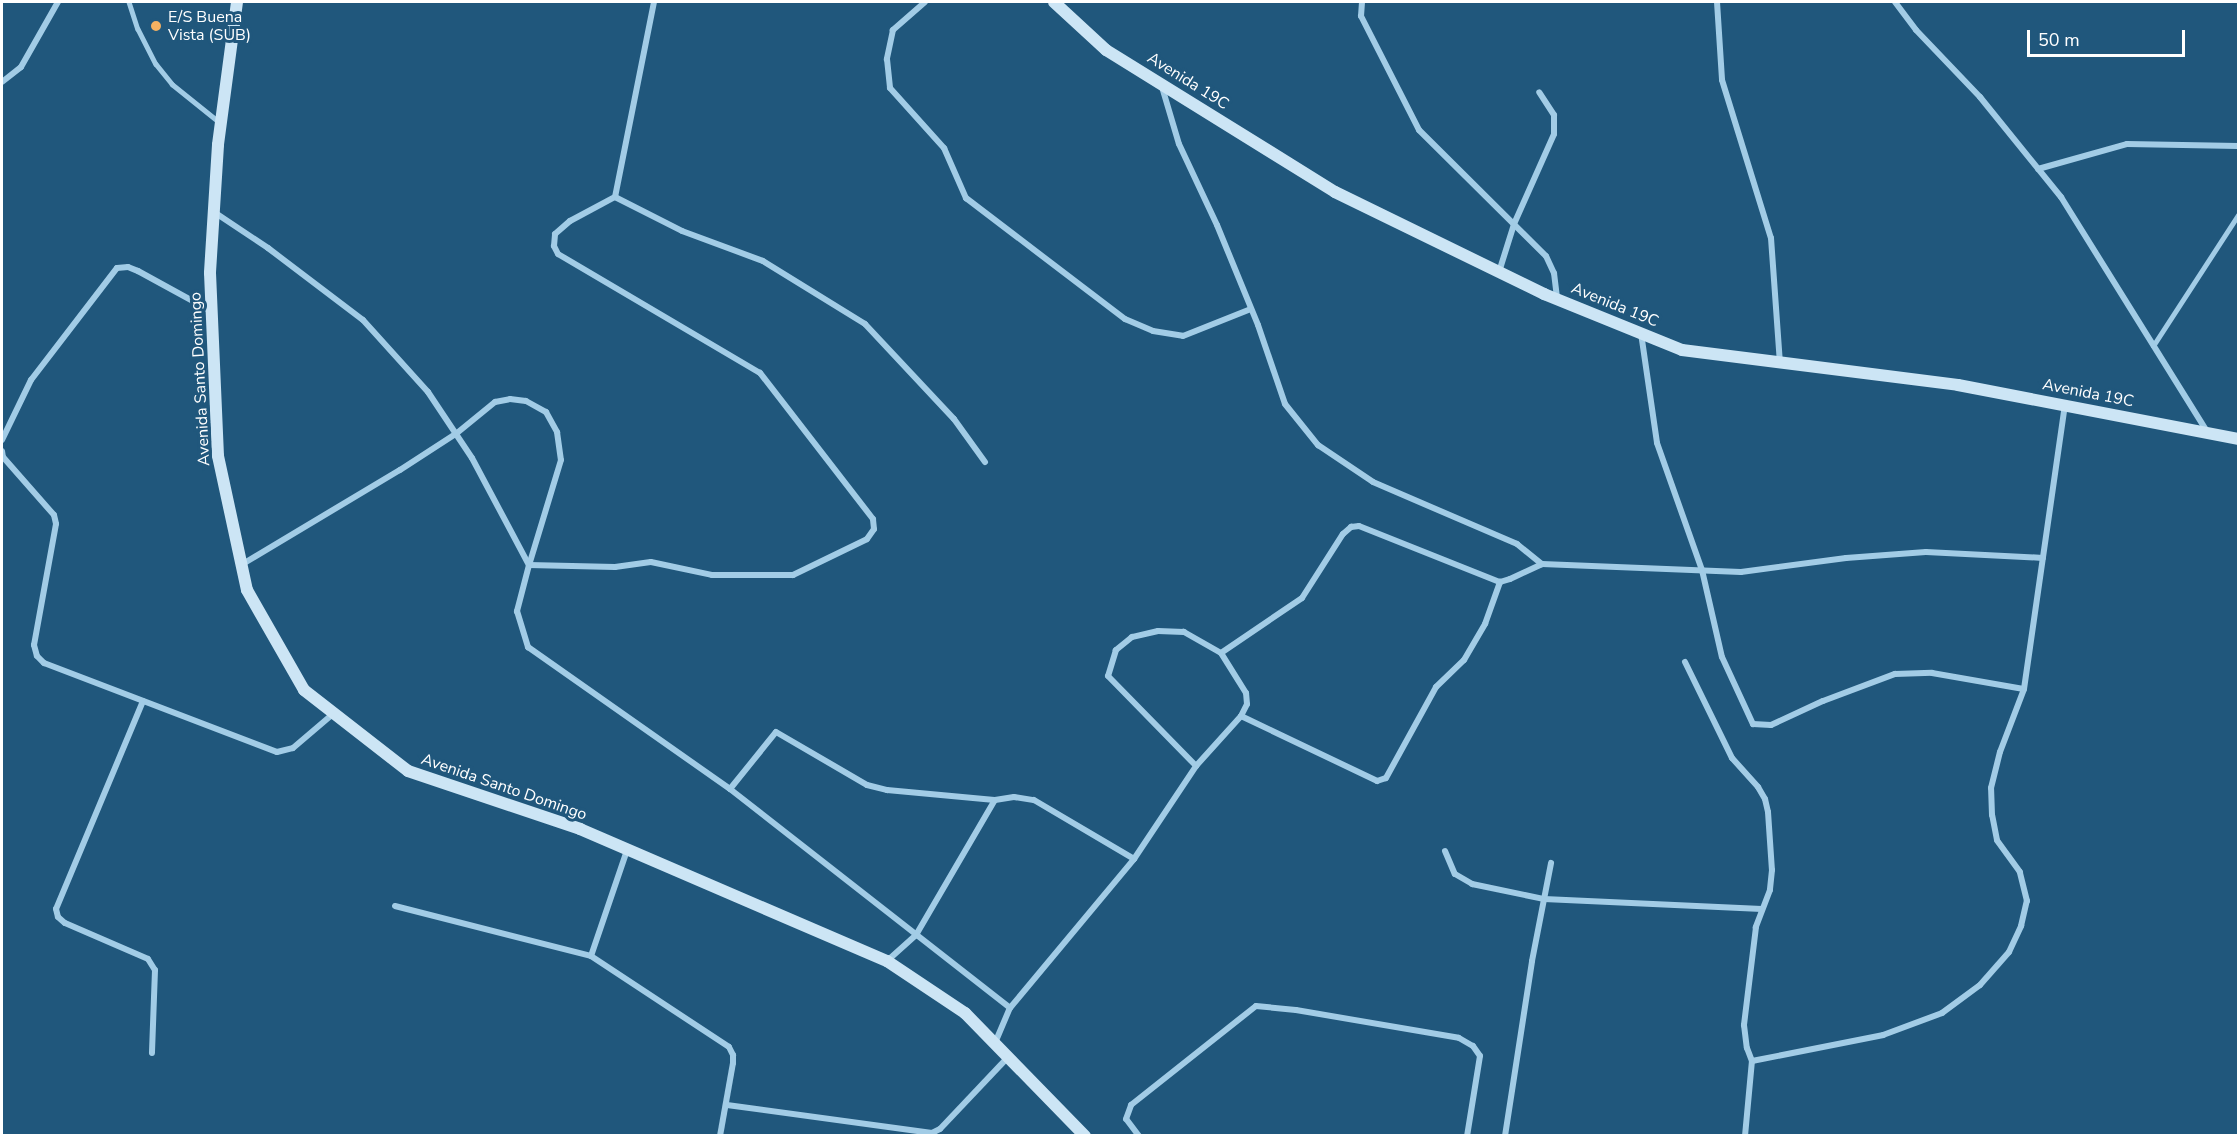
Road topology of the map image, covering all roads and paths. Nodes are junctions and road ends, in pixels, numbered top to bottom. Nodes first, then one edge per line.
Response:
1 (58, 2) edge
2 (129, 2) edge
3 (237, 2) edge
4 (654, 2) edge
5 (926, 2) edge
6 (1054, 2) edge
7 (1362, 2) edge
8 (1717, 2) edge
9 (1895, 2) edge
10 (2, 82) edge
11 (1161, 83) junction
12 (1539, 92) dead end
13 (220, 123) junction
14 (2238, 146) edge
15 (2038, 169) junction
16 (615, 197) junction
17 (213, 212) junction
18 (2238, 215) edge
19 (1514, 224) junction
20 (1499, 272) junction
21 (1557, 299) junction
22 (1251, 309) junction
23 (212, 311) junction
24 (1641, 333) junction
25 (2153, 346) junction
26 (1780, 364) junction
27 (2065, 406) junction
28 (457, 433) junction
29 (2207, 433) junction
30 (2238, 439) edge
31 (2, 440) edge
32 (2, 451) edge
33 (985, 462) dead end
34 (2043, 558) junction
35 (1542, 564) junction
36 (242, 565) junction
37 (529, 565) junction
38 (1702, 570) junction
39 (1500, 582) junction
40 (1221, 653) junction
41 (1685, 662) dead end
42 (2024, 689) junction
43 (143, 701) junction
44 (334, 713) junction
45 (1241, 716) junction
46 (1196, 766) junction
47 (730, 789) junction
48 (995, 800) junction
49 (627, 849) junction
50 (1445, 851) dead end
51 (1134, 859) junction
52 (1551, 863) dead end
53 (1544, 899) junction
54 (395, 906) dead end
55 (1762, 909) junction
56 (916, 935) junction
57 (591, 956) junction
58 (887, 961) junction
59 (1010, 1008) junction
60 (995, 1044) junction
61 (152, 1053) dead end
62 (1008, 1057) junction
63 (1752, 1061) junction
64 (727, 1105) junction
65 (720, 1136) edge
66 (1085, 1136) edge
67 (1139, 1136) edge
68 (1467, 1136) edge
69 (1505, 1136) edge
70 (1745, 1136) edge

1 - 10 street
2 - 13 lane
3 - 13 street, Avenida Santo Domingo
4 - 16 street
5 - 22 street
6 - 11 street, Avenida 19C
7 - 19 street
8 - 26 street
9 - 15 street
11 - 20 street, Avenida 19C
11 - 22 street
12 - 19 street
13 - 17 street, Avenida Santo Domingo
14 - 15 street
15 - 25 street
16 - 33 street
16 - 37 street
17 - 23 street, Avenida Santo Domingo
17 - 28 street
18 - 25 lane
19 - 20 street
19 - 21 street
20 - 21 street, Avenida 19C
21 - 24 street, Avenida 19C
22 - 35 street
23 - 31 street
23 - 36 street, Avenida Santo Domingo
24 - 26 street, Avenida 19C
24 - 38 street
25 - 29 street
26 - 27 street, Avenida 19C
27 - 29 street, Avenida 19C
27 - 34 street
28 - 36 street
28 - 37 street
28 - 37 street
29 - 30 street, Avenida 19C
32 - 43 street
34 - 38 street
34 - 42 street
35 - 38 street
35 - 39 street
36 - 44 street, Avenida Santo Domingo
37 - 47 street
38 - 42 street
39 - 40 street
39 - 45 street
40 - 45 street
40 - 46 street
41 - 55 street
42 - 63 street
43 - 44 street
43 - 61 street
44 - 49 street, Avenida Santo Domingo
45 - 46 street
46 - 51 street
47 - 48 street
47 - 56 street
48 - 51 street
48 - 56 street
49 - 57 street
49 - 58 street, Avenida Santo Domingo
50 - 53 street
51 - 59 street
52 - 53 street
53 - 55 street
53 - 69 street
54 - 57 street
55 - 63 street
56 - 58 street
56 - 59 street
57 - 64 street
58 - 60 street, Avenida Santo Domingo
59 - 60 street
60 - 62 street, Avenida Santo Domingo
62 - 64 street
62 - 66 street, Avenida Santo Domingo
63 - 70 street
64 - 65 street
67 - 68 street

